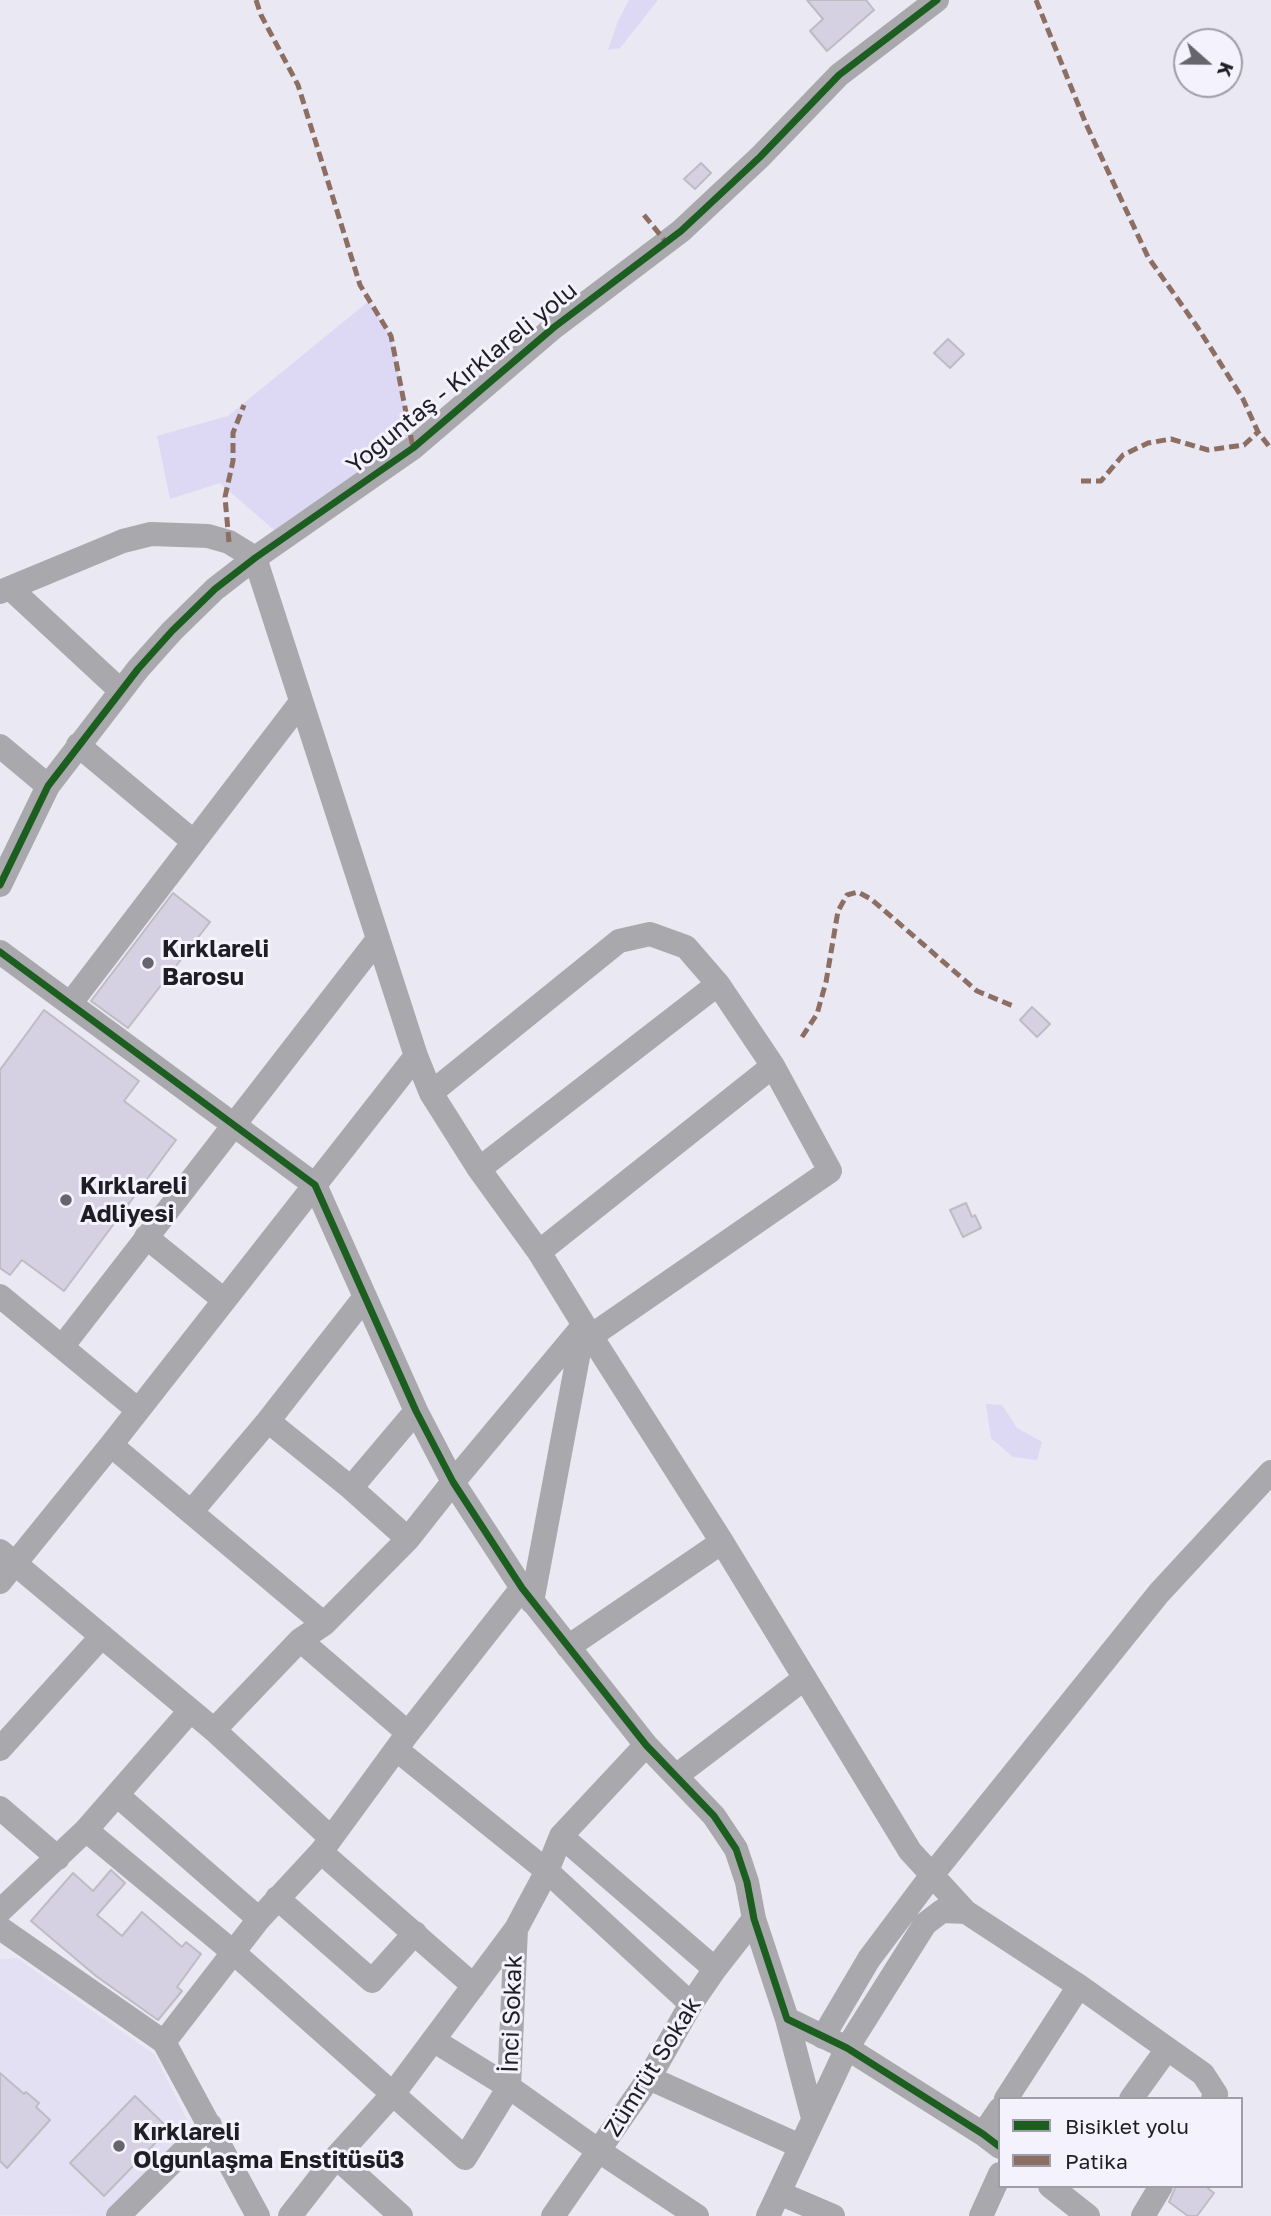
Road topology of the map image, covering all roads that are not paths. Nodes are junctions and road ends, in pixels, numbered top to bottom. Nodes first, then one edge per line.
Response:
1 (937, 0) edge
2 (254, 558) junction
3 (5, 590) edge
4 (121, 691) junction
5 (301, 702) junction
6 (78, 745) junction
7 (0, 746) edge
8 (48, 786) junction
9 (194, 842) junction
10 (0, 885) edge
11 (378, 939) junction
12 (0, 952) edge
13 (718, 984) junction
14 (70, 1004) junction
15 (416, 1056) junction
16 (773, 1066) junction
17 (431, 1093) junction
18 (234, 1125) junction
19 (479, 1169) junction
20 (315, 1185) junction
21 (146, 1237) junction
22 (539, 1252) junction
23 (0, 1296) edge
24 (365, 1297) junction
25 (224, 1300) junction
26 (588, 1331) junction
27 (62, 1347) junction
28 (138, 1410) junction
29 (416, 1410) junction
30 (268, 1421) junction
31 (111, 1445) junction
32 (1271, 1472) edge
33 (453, 1482) junction
34 (351, 1488) junction
35 (192, 1511) junction
36 (408, 1539) junction
37 (722, 1542) junction
38 (5, 1566) edge
39 (527, 1595) junction
40 (324, 1624) junction
41 (102, 1636) junction
42 (300, 1640) junction
43 (568, 1647) junction
44 (805, 1678) junction
45 (190, 1711) junction
46 (214, 1730) junction
47 (402, 1742) junction
48 (646, 1745) junction
49 (0, 1749) edge
50 (676, 1776) junction
51 (117, 1795) junction
52 (0, 1808) edge
53 (86, 1830) junction
54 (561, 1836) junction
55 (326, 1845) junction
56 (58, 1858) junction
57 (547, 1871) junction
58 (932, 1875) junction
59 (276, 1898) junction
60 (5, 1899) edge
61 (966, 1912) junction
62 (260, 1919) junction
63 (754, 1919) junction
64 (0, 1928) edge
65 (516, 1930) junction
66 (415, 1933) junction
67 (233, 1952) junction
68 (715, 1969) junction
69 (474, 1986) junction
70 (1079, 1986) junction
71 (691, 2004) junction
72 (787, 2019) junction
73 (823, 2037) junction
74 (433, 2040) junction
75 (164, 2042) junction
76 (847, 2048) junction
77 (1167, 2049) junction
78 (649, 2078) junction
79 (509, 2087) junction
80 (393, 2094) junction
81 (1007, 2097) edge
82 (1133, 2097) edge
83 (1214, 2097) edge
84 (998, 2116) edge
85 (813, 2118) junction
86 (210, 2124) junction
87 (991, 2141) edge
88 (800, 2146) junction
89 (599, 2151) junction
90 (336, 2157) junction
91 (998, 2179) edge
92 (1160, 2188) edge
93 (1061, 2190) edge
94 (779, 2193) junction
95 (118, 2216) edge
96 (258, 2216) edge
97 (289, 2216) edge
98 (401, 2216) edge
99 (553, 2216) edge
100 (697, 2216) edge
101 (768, 2216) edge
102 (833, 2216) edge
103 (981, 2216) edge
104 (1088, 2216) edge
105 (1143, 2216) edge

1 - 2 street, Yoğuntaş - Kırklareli yolu
2 - 3 street
2 - 4 street, Yoğuntaş - Kırklareli yolu
2 - 5 street
3 - 4 street
4 - 6 street, Yoğuntaş - Kırklareli yolu
5 - 9 street
5 - 11 street
6 - 8 street, Yoğuntaş - Kırklareli yolu
6 - 9 street
7 - 8 street
8 - 10 street, Yoğuntaş - Kırklareli yolu
9 - 14 street
11 - 15 street
11 - 18 street
12 - 14 street
13 - 16 street
13 - 17 street
13 - 19 street
14 - 18 street
15 - 17 street
15 - 20 street
16 - 22 street
16 - 26 street
17 - 19 street
18 - 20 street
18 - 21 street
19 - 22 street
20 - 24 street
20 - 25 street
21 - 25 street
21 - 27 street
22 - 26 street
23 - 27 street
24 - 29 street
24 - 30 street
25 - 28 street
26 - 33 street
26 - 37 street
26 - 39 street
27 - 28 street
28 - 31 street
29 - 33 street
29 - 34 street
30 - 34 street
30 - 35 street
31 - 35 street
31 - 38 street
32 - 58 street
33 - 36 street
33 - 39 street
34 - 36 street
35 - 40 street
36 - 40 street
37 - 43 street
37 - 44 street
38 - 41 street
39 - 43 street
39 - 47 street
40 - 42 street
41 - 45 street
41 - 49 street
42 - 46 street
42 - 47 street
43 - 48 street
44 - 50 street
44 - 58 street
45 - 46 street
45 - 51 street
46 - 55 street
47 - 55 street
47 - 57 street
48 - 50 street
48 - 54 street
50 - 63 street
51 - 53 street
51 - 62 street
52 - 56 street
53 - 56 street
53 - 67 street
54 - 57 street
54 - 68 street
55 - 59 street
55 - 66 street
56 - 60 street
57 - 65 street
57 - 71 street
58 - 61 street
58 - 73 street
59 - 62 street
59 - 66 street
61 - 70 street
61 - 76 street
62 - 67 street
63 - 68 street, Zümrüt Sokak
63 - 72 street
64 - 75 street
65 - 69 street
65 - 79 street, İnci Sokak
66 - 69 street
67 - 75 street
67 - 80 street
68 - 71 street, Zümrüt Sokak
69 - 74 street
70 - 77 street
70 - 81 street
71 - 78 street, Zümrüt Sokak
72 - 73 street
72 - 85 street
73 - 76 street
74 - 79 street
74 - 80 street
75 - 86 street
76 - 85 street
76 - 87 street
77 - 82 street
77 - 83 street
78 - 88 street
78 - 89 street, Zümrüt Sokak
79 - 80 street, İnci Sokak
79 - 89 street
80 - 90 street
84 - 87 street
85 - 88 street
86 - 95 street
86 - 96 street
88 - 94 street
89 - 99 street, Zümrüt Sokak
89 - 100 street
90 - 97 street
90 - 98 street
91 - 103 street
92 - 105 street
93 - 104 street
94 - 101 street
94 - 102 street

